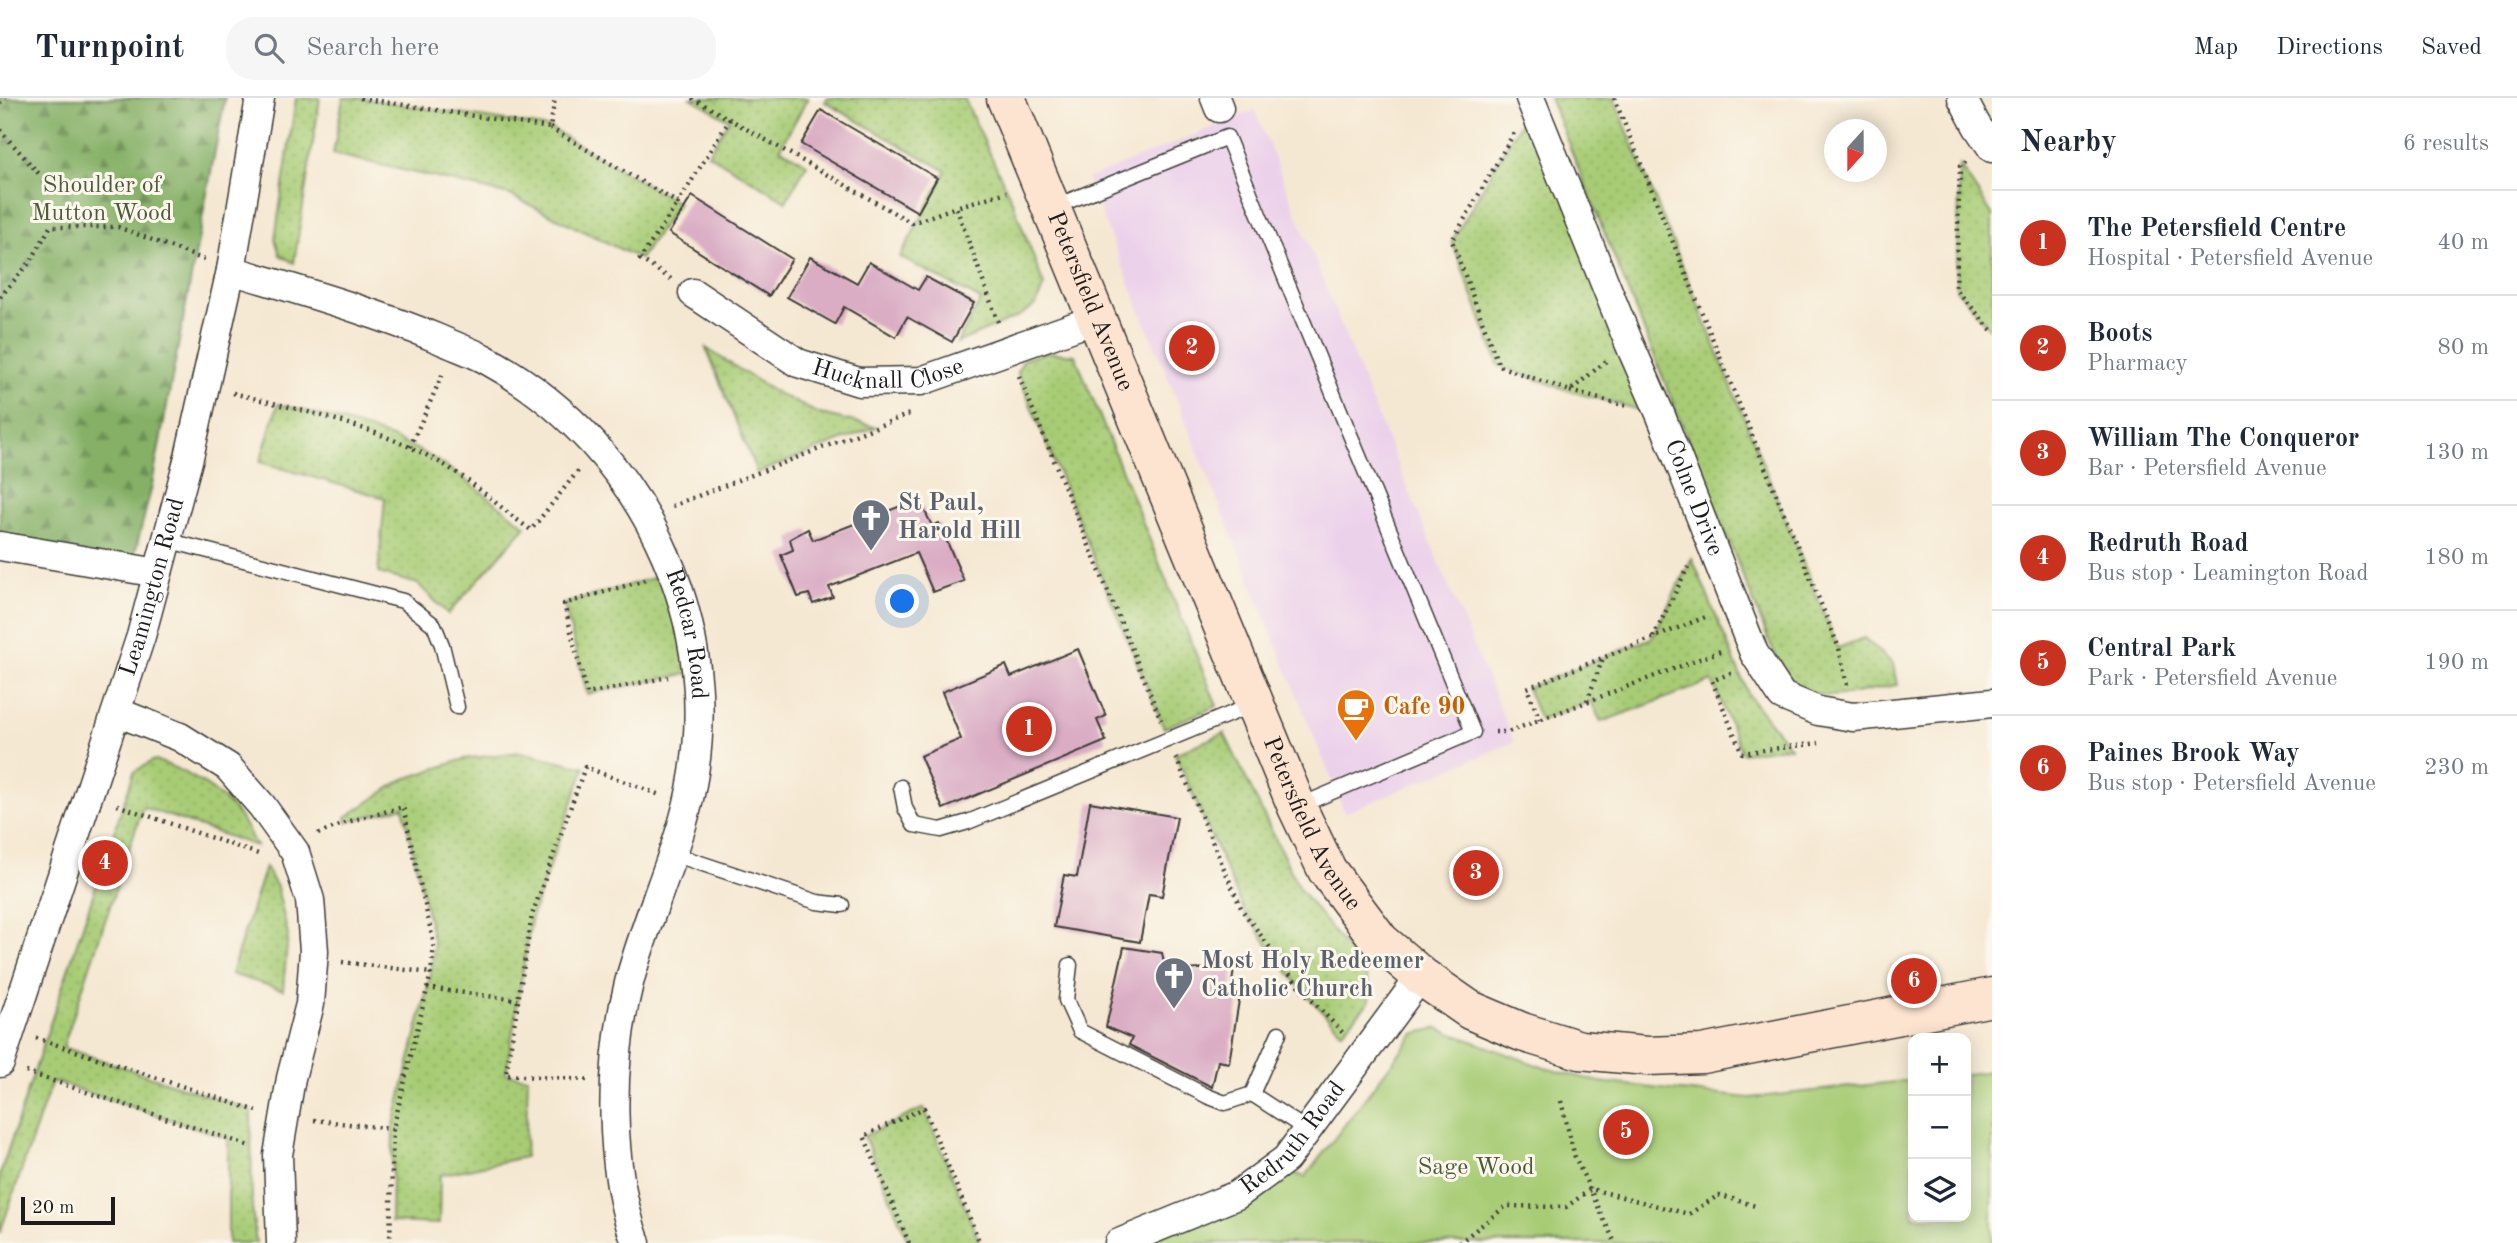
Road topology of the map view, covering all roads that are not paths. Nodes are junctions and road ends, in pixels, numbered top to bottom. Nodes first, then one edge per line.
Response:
1 (260, 98) edge
2 (1006, 98) edge
3 (1962, 98) edge
4 (1531, 100) edge
5 (1991, 146) edge
6 (1044, 196) junction
7 (231, 270) junction
8 (694, 293) road end
9 (1096, 319) junction
10 (166, 540) junction
11 (0, 546) edge
12 (158, 573) junction
13 (1992, 703) edge
14 (1254, 704) junction
15 (457, 707) dead end
16 (117, 712) junction
17 (901, 787) dead end
18 (1297, 807) junction
19 (673, 854) junction
20 (842, 905) dead end
21 (1070, 965) dead end
22 (1421, 976) junction
23 (1992, 996) edge
24 (1279, 1033) dead end
25 (11, 1067) edge
26 (1252, 1094) junction
27 (1307, 1130) junction
28 (281, 1243) edge
29 (636, 1243) edge
30 (1119, 1243) edge

1 - 7 street, Leamington Road
2 - 6 street, Petersfield Avenue
3 - 5 street
4 - 13 street, Colne Drive
6 - 9 street, Petersfield Avenue
6 - 18 lane
7 - 10 street, Leamington Road
7 - 19 street, Redcar Road
8 - 9 street, Hucknall Close
9 - 14 street, Petersfield Avenue
10 - 12 street, Leamington Road
10 - 15 lane
11 - 12 street
12 - 16 street, Leamington Road
14 - 17 lane
14 - 18 street, Petersfield Avenue
16 - 25 street, Leamington Road
16 - 28 street
18 - 22 street, Petersfield Avenue
19 - 20 lane
19 - 29 street, Redcar Road
21 - 26 lane
22 - 23 street, Petersfield Avenue
22 - 27 street, Redruth Road
24 - 26 lane
26 - 27 lane
27 - 30 street, Redruth Road

